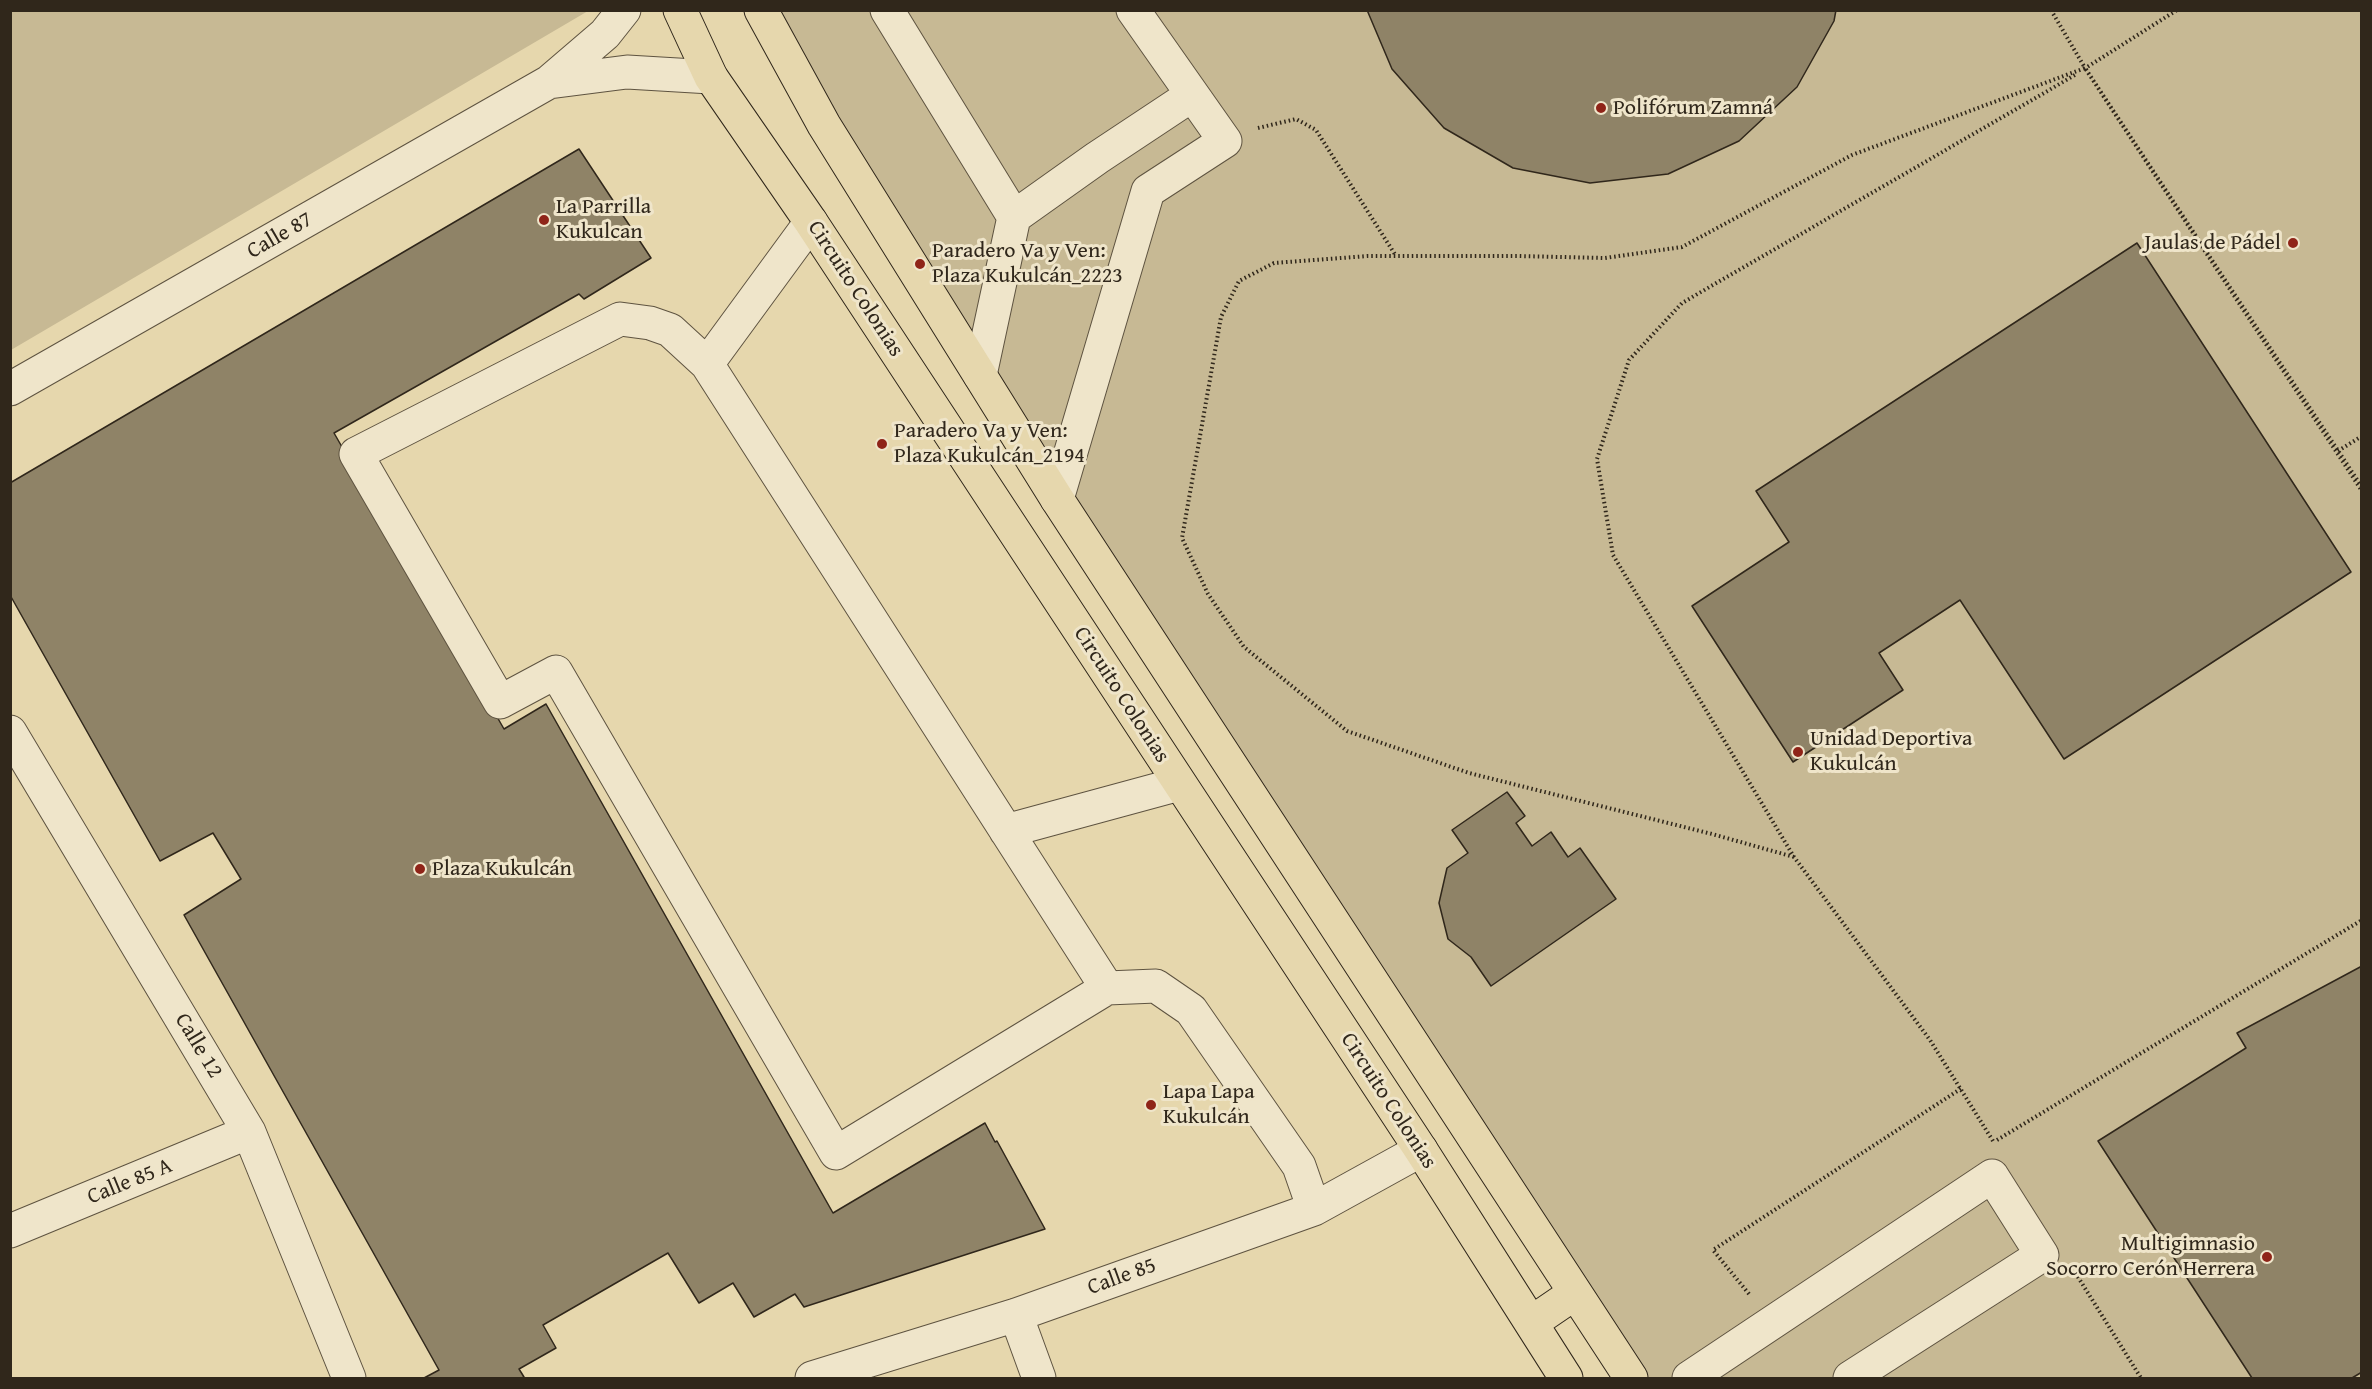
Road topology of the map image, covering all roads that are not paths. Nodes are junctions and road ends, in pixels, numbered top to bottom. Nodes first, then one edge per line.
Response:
1 (624, 10) edge
2 (680, 10) edge
3 (761, 10) edge
4 (887, 10) edge
5 (1133, 10) edge
6 (711, 77) junction
7 (549, 82) junction
8 (1192, 95) junction
9 (1014, 217) junction
10 (811, 222) junction
11 (707, 364) junction
12 (980, 375) junction
13 (10, 389) edge
14 (1057, 499) junction
15 (10, 732) edge
16 (1179, 784) junction
17 (1006, 831) junction
18 (1107, 988) junction
19 (249, 1132) junction
20 (1421, 1150) junction
21 (1314, 1209) junction
22 (10, 1231) edge
23 (1575, 1293) junction
24 (1016, 1315) junction
25 (1531, 1323) junction
26 (349, 1378) edge
27 (812, 1378) edge
28 (1040, 1378) edge
29 (1566, 1378) edge
30 (1631, 1378) edge
31 (1689, 1378) edge
32 (1850, 1378) edge

1 - 7 street, Calle 87
2 - 6 main road, Circuito Colonias
3 - 12 main road
4 - 9 street
5 - 8 street
6 - 7 street, Calle 87
6 - 10 main road, Circuito Colonias
7 - 13 street, Calle 87
8 - 9 street
8 - 14 street
9 - 12 street
10 - 11 street
10 - 16 main road, Circuito Colonias
11 - 17 street
11 - 18 street
12 - 14 main road
14 - 23 main road
15 - 19 street, Calle 12
16 - 17 street
16 - 20 main road, Circuito Colonias
17 - 18 street
18 - 21 street
19 - 22 street, Calle 85 A
19 - 26 street, Calle 12
20 - 21 street, Calle 85
20 - 25 main road, Circuito Colonias
21 - 24 street, Calle 85
23 - 25 main road
23 - 30 main road
24 - 27 street, Calle 85
24 - 28 street
25 - 29 main road, Circuito Colonias
31 - 32 street

